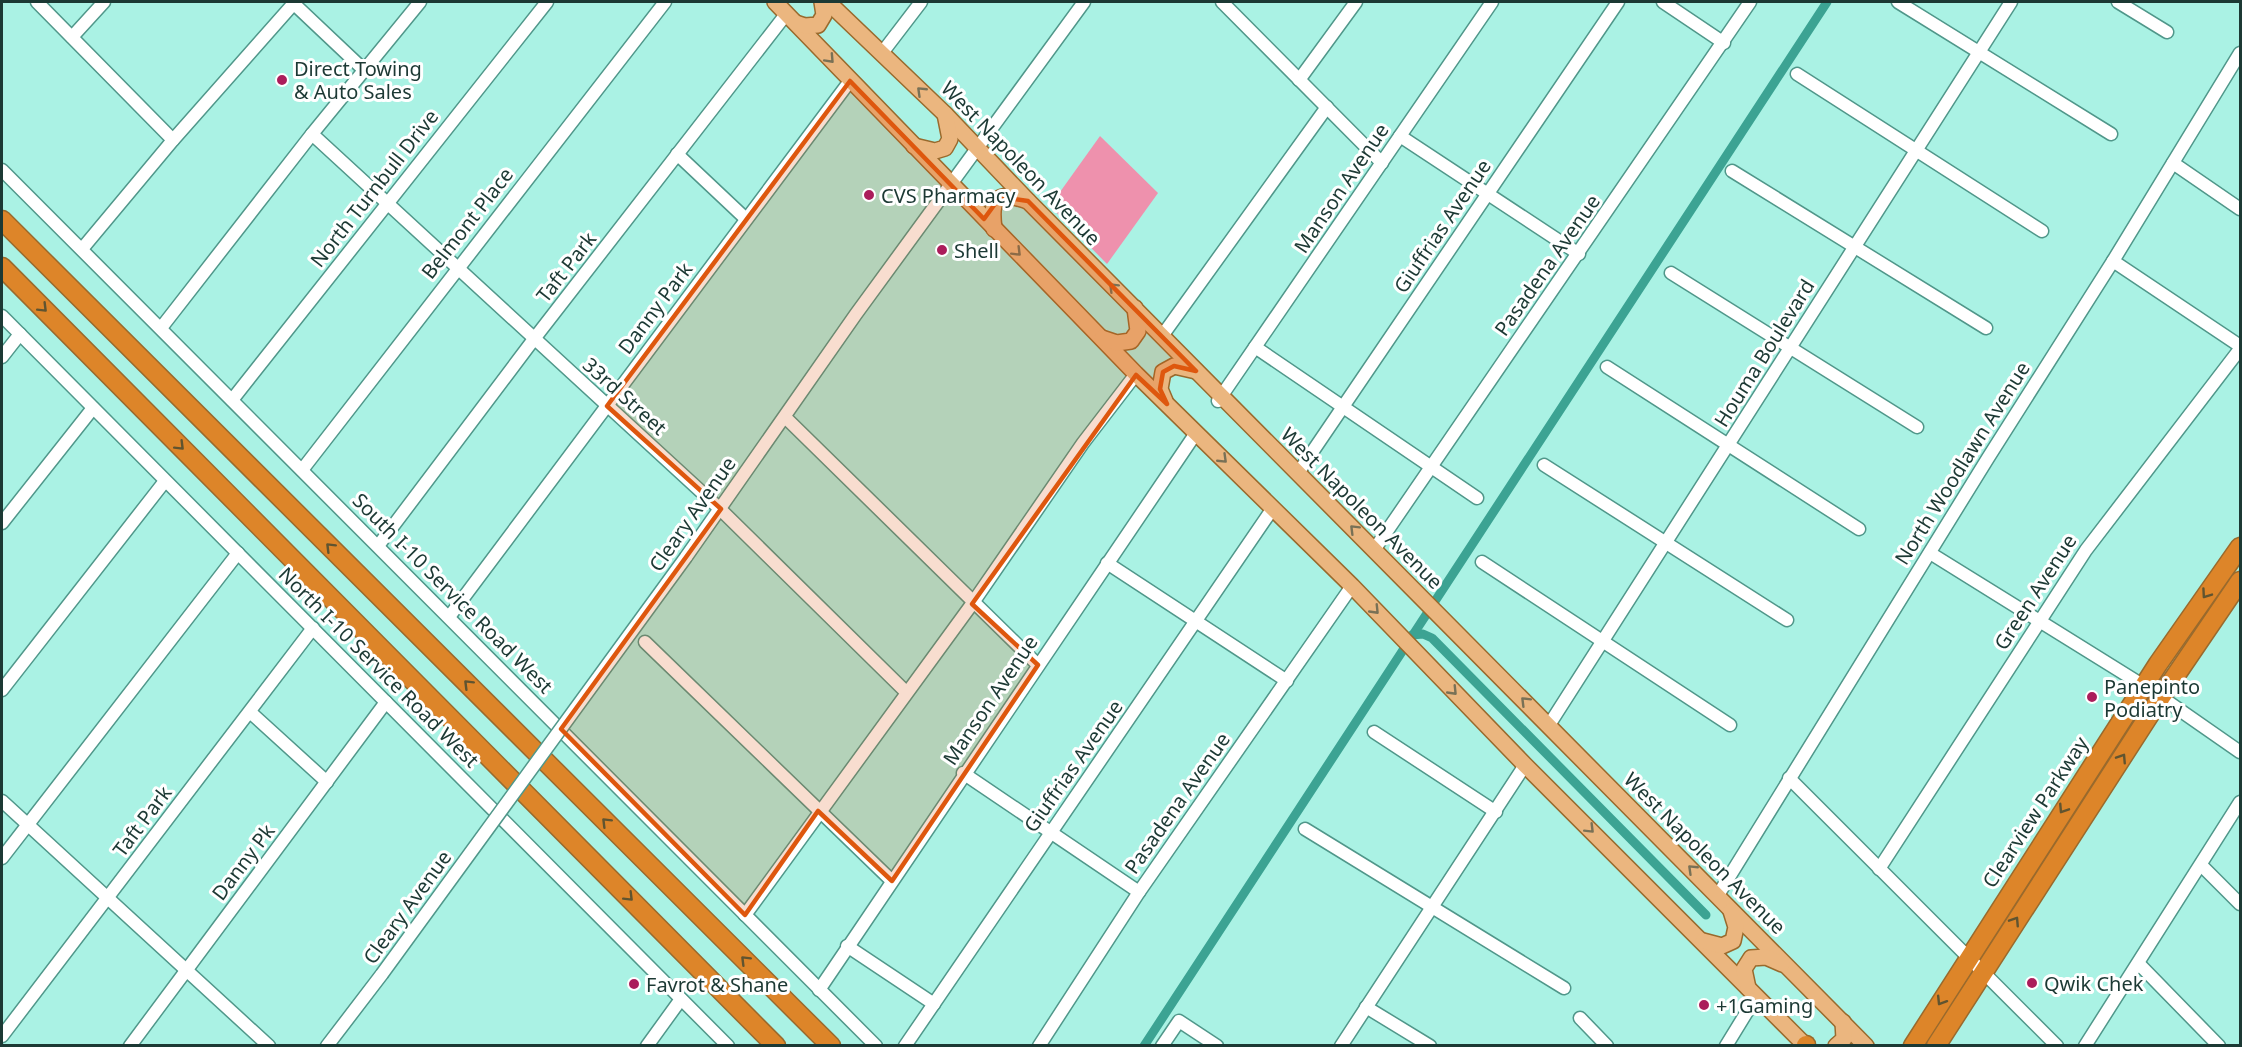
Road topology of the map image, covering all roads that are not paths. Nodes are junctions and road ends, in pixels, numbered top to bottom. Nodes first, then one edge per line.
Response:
1 (37, 2) edge
2 (104, 2) edge
3 (294, 2) edge
4 (420, 2) edge
5 (547, 2) edge
6 (665, 2) edge
7 (822, 2) edge
8 (828, 2) edge
9 (921, 2) edge
10 (1084, 2) edge
11 (1222, 2) edge
12 (1356, 2) edge
13 (1492, 2) edge
14 (1618, 2) edge
15 (1663, 2) edge
16 (1750, 2) edge
17 (1898, 2) edge
18 (2011, 2) edge
19 (2118, 2) edge
20 (783, 9) edge
21 (2167, 32) dead end
22 (72, 37) junction
23 (1724, 43) junction
24 (882, 53) junction
25 (1978, 53) junction
26 (2238, 61) edge
27 (364, 70) junction
28 (1797, 74) dead end
29 (1299, 80) junction
30 (850, 81) junction
31 (1327, 107) junction
32 (945, 114) junction
33 (312, 134) junction
34 (2111, 134) dead end
35 (1400, 136) junction
36 (173, 140) junction
37 (914, 146) junction
38 (978, 147) junction
39 (1915, 149) junction
40 (677, 154) junction
41 (1382, 163) junction
42 (2173, 164) junction
43 (2, 170) edge
44 (1732, 171) dead end
45 (951, 185) junction
46 (1487, 194) junction
47 (1028, 201) junction
48 (387, 203) junction
49 (2241, 209) edge
50 (746, 219) junction
51 (2, 220) edge
52 (994, 229) junction
53 (2042, 231) dead end
54 (1854, 246) junction
55 (82, 249) junction
56 (1579, 254) junction
57 (2114, 261) junction
58 (2, 267) edge
59 (457, 268) junction
60 (1671, 273) dead end
61 (1135, 308) junction
62 (2, 316) edge
63 (161, 328) junction
64 (1986, 328) dead end
65 (20, 334) junction
66 (1162, 336) junction
67 (1102, 338) junction
68 (534, 339) junction
69 (1255, 347) junction
70 (2241, 347) edge
71 (1790, 348) junction
72 (2, 357) edge
73 (1607, 368) dead end
74 (1196, 371) junction
75 (1136, 375) junction
76 (1220, 398) junction
77 (232, 400) junction
78 (1167, 404) junction
79 (607, 406) junction
80 (1343, 407) junction
81 (93, 408) junction
82 (786, 418) junction
83 (1917, 427) dead end
84 (1196, 433) junction
85 (1729, 446) junction
86 (1544, 465) dead end
87 (1431, 466) junction
88 (303, 470) junction
89 (1298, 473) junction
90 (165, 481) junction
91 (1476, 498) dead end
92 (1273, 508) junction
93 (720, 509) junction
94 (2, 523) edge
95 (1859, 529) dead end
96 (1666, 543) junction
97 (378, 546) junction
98 (2241, 547) edge
99 (1374, 550) junction
100 (238, 553) junction
101 (1930, 553) junction
102 (1482, 562) dead end
103 (1107, 563) junction
104 (2241, 581) edge
105 (1352, 586) junction
106 (972, 604) junction
107 (449, 617) junction
108 (1787, 620) dead end
109 (1197, 621) junction
110 (2039, 621) junction
111 (313, 628) junction
112 (1603, 641) junction
113 (645, 642) dead end
114 (2166, 652) junction
115 (1038, 665) junction
116 (1287, 681) junction
117 (2144, 686) junction
118 (2, 690) edge
119 (906, 692) junction
120 (2161, 697) junction
121 (386, 702) junction
122 (250, 712) junction
123 (1549, 725) junction
124 (1730, 725) dead end
125 (2139, 731) junction
126 (1374, 732) dead end
127 (2241, 752) edge
128 (1526, 765) junction
129 (963, 773) junction
130 (1789, 778) junction
131 (327, 782) junction
132 (2, 801) edge
133 (2241, 802) edge
134 (818, 811) junction
135 (1496, 812) junction
136 (28, 824) junction
137 (1305, 829) dead end
138 (1051, 832) junction
139 (2, 858) edge
140 (2201, 865) junction
141 (1879, 869) junction
142 (892, 881) junction
143 (1139, 892) junction
144 (1718, 895) junction
145 (108, 898) junction
146 (2241, 904) edge
147 (1432, 906) junction
148 (1731, 909) junction
149 (745, 915) junction
150 (1701, 940) junction
151 (847, 946) junction
152 (1969, 956) junction
153 (2139, 964) junction
154 (1787, 966) junction
155 (187, 970) junction
156 (1983, 970) junction
157 (1564, 988) dead end
158 (819, 990) junction
159 (1752, 993) junction
160 (681, 999) junction
161 (934, 1004) junction
162 (1366, 1007) junction
163 (1580, 1018) dead end
164 (1843, 1022) junction
165 (2, 1036) edge
166 (1807, 1045) edge
167 (130, 1046) edge
168 (269, 1046) edge
169 (327, 1046) edge
170 (647, 1046) edge
171 (728, 1046) edge
172 (776, 1046) edge
173 (831, 1046) edge
174 (876, 1046) edge
175 (905, 1046) edge
176 (1038, 1046) edge
177 (1161, 1046) edge
178 (1217, 1046) edge
179 (1341, 1046) edge
180 (1430, 1046) edge
181 (1607, 1046) edge
182 (1726, 1046) edge
183 (1836, 1046) edge
184 (1866, 1046) edge
185 (1913, 1046) edge
186 (1936, 1046) edge
187 (2056, 1046) edge
188 (2085, 1046) edge
189 (2219, 1046) edge

1 - 22 street
2 - 22 street
3 - 27 street
3 - 36 street
4 - 27 street
5 - 48 street, North Turnbull Drive
6 - 59 street, Belmont Place
7 - 20 main road
8 - 24 main road, West Napoleon Avenue
9 - 24 street
10 - 38 street, Cleary Avenue
11 - 29 street
12 - 29 street
13 - 35 street, Manson Avenue
14 - 46 street, Giuffrias Avenue
15 - 23 street
16 - 23 street, Pasadena Avenue
17 - 25 street
18 - 25 street, Houma Boulevard
19 - 21 street
20 -> 30 main road
20 - 40 street, Taft Park
22 - 36 street
23 - 56 street, Pasadena Avenue
32 -> 24 main road, West Napoleon Avenue
25 - 34 street
25 - 39 street, Houma Boulevard
26 - 42 street, North Woodlawn Avenue
27 - 33 street
28 - 39 street
29 - 31 street
30 - 37 main road
30 - 50 street, Danny Park
31 - 41 street
31 - 66 street
32 - 37 main road
32 - 38 main road, West Napoleon Avenue
33 - 48 street, 33rd Street
33 - 63 street
35 - 41 street, Manson Avenue
35 - 46 street
36 - 55 street
37 - 45 main road
38 - 45 street, Cleary Avenue
38 - 47 main road, West Napoleon Avenue
39 - 53 street
39 - 54 street, Houma Boulevard
40 - 50 street
40 - 68 street, Taft Park
41 - 69 street, Manson Avenue
42 - 49 street
42 - 57 street, North Woodlawn Avenue
43 - 55 street, South I-10 Service Road West
44 - 54 street
45 - 52 main road
45 - 82 street, Cleary Avenue
46 - 56 street
46 - 80 street, Giuffrias Avenue
47 - 52 main road
61 -> 47 main road, West Napoleon Avenue
48 - 59 street, 33rd Street
48 - 77 street, North Turnbull Drive
50 - 79 street, Danny Park
173 -> 51 highway
52 -> 67 main road
54 - 64 street
54 - 71 street, Houma Boulevard
55 - 63 street, South I-10 Service Road West
56 - 87 street, Pasadena Avenue
57 - 70 street
57 - 101 street, North Woodlawn Avenue
58 -> 172 highway
59 - 68 street, 33rd Street
59 - 88 street, Belmont Place
60 - 71 street
61 - 66 main road, West Napoleon Avenue
61 - 67 main road
62 - 65 street, North I-10 Service Road West
63 - 77 street, South I-10 Service Road West
65 - 72 street
65 - 81 street, North I-10 Service Road West
66 - 74 main road, West Napoleon Avenue
67 - 75 main road
68 - 79 street, 33rd Street
68 - 97 street, Taft Park
69 - 76 street, Manson Avenue
69 - 80 street
70 - 110 street, Green Avenue
71 - 83 street
71 - 85 street, Houma Boulevard
73 - 85 street
74 - 76 main road, West Napoleon Avenue
74 - 78 main road
75 - 78 main road
75 - 106 street
76 - 89 main road, West Napoleon Avenue
77 - 88 street, South I-10 Service Road West
78 - 84 main road
79 - 93 street, 33rd Street
79 - 107 street, Danny Park
80 - 87 street
80 - 89 street, Giuffrias Avenue
81 - 90 street, North I-10 Service Road West
81 - 94 street
82 - 93 street, Cleary Avenue
82 - 106 street
84 -> 92 main road
84 - 103 street, Manson Avenue
85 - 95 street
85 - 96 street, Houma Boulevard
86 - 96 street
87 - 91 street
87 - 99 street, Pasadena Avenue
88 - 97 street, South I-10 Service Road West
99 -> 89 main road, West Napoleon Avenue
90 - 100 street, North I-10 Service Road West
90 - 118 street
92 - 105 main road
92 - 109 street, Giuffrias Avenue
93 - 119 street, 33rd Street
93 - 169 street, Cleary Avenue, bridge
96 - 108 street
96 - 112 street, Houma Boulevard
97 - 107 street, South I-10 Service Road West
98 -> 114 highway, Clearview Parkway
123 -> 99 main road, West Napoleon Avenue
100 - 111 street, North I-10 Service Road West
100 - 136 street
101 - 110 street
101 - 130 street, North Woodlawn Avenue
102 - 112 street
103 - 109 street
103 - 115 street, Manson Avenue
104 - 120 highway
105 - 116 street, Pasadena Avenue
105 -> 128 main road
106 - 115 street
106 - 119 street
107 - 149 street, South I-10 Service Road West
109 - 116 street
109 - 138 street, Giuffrias Avenue
110 - 117 street
110 - 141 street, Green Avenue
111 - 121 street, North I-10 Service Road West
111 - 122 street, Taft Park
112 - 123 street, Houma Boulevard
112 - 124 street
113 - 134 street
114 - 117 highway, Clearview Parkway
114 - 120 highway
115 - 129 street, Manson Avenue
116 - 143 street, Pasadena Avenue
117 - 125 highway
117 -> 152 highway, Clearview Parkway
119 - 134 street
120 - 125 highway
120 - 127 street
121 - 131 street, Danny Pk
121 - 160 street, North I-10 Service Road West
122 - 131 street
122 - 145 street, Taft Park
144 -> 123 main road, West Napoleon Avenue
156 -> 125 highway
126 - 135 street
128 - 135 street
128 -> 150 main road
129 - 138 street
129 - 142 street, Manson Avenue
130 - 141 street
130 - 144 street, North Woodlawn Avenue
131 - 155 street, Danny Pk
132 - 136 street
133 - 140 street
134 - 142 street
134 - 149 street
135 - 147 street
136 - 139 street
136 - 145 street
137 - 147 street
138 - 143 street
138 - 161 street, Giuffrias Avenue
140 - 146 street
140 - 153 street
141 - 152 street
142 - 151 street, Manson Avenue
143 - 176 street, Pasadena Avenue
144 - 148 main road, West Napoleon Avenue
145 - 155 street
145 - 165 street, Taft Park
147 - 157 street
147 - 162 street
148 - 150 main road
148 - 154 main road, West Napoleon Avenue
149 - 158 street, South I-10 Service Road West
150 - 159 main road
151 - 158 street, Manson Avenue
151 - 161 street
152 - 156 street
152 -> 185 highway, Clearview Parkway
153 - 188 street
153 - 189 street
154 - 159 main road
154 - 164 main road, West Napoleon Avenue
155 - 167 street, Danny Pk
155 - 168 street
156 - 186 highway
156 - 187 street
158 - 174 street, South I-10 Service Road West
159 - 166 main road
159 - 182 street
160 - 170 street
160 - 171 street, North I-10 Service Road West
161 - 175 street, Giuffrias Avenue
162 - 179 street
162 - 180 street
163 - 181 street
164 - 183 main road
164 - 184 main road, West Napoleon Avenue
177 - 178 street

